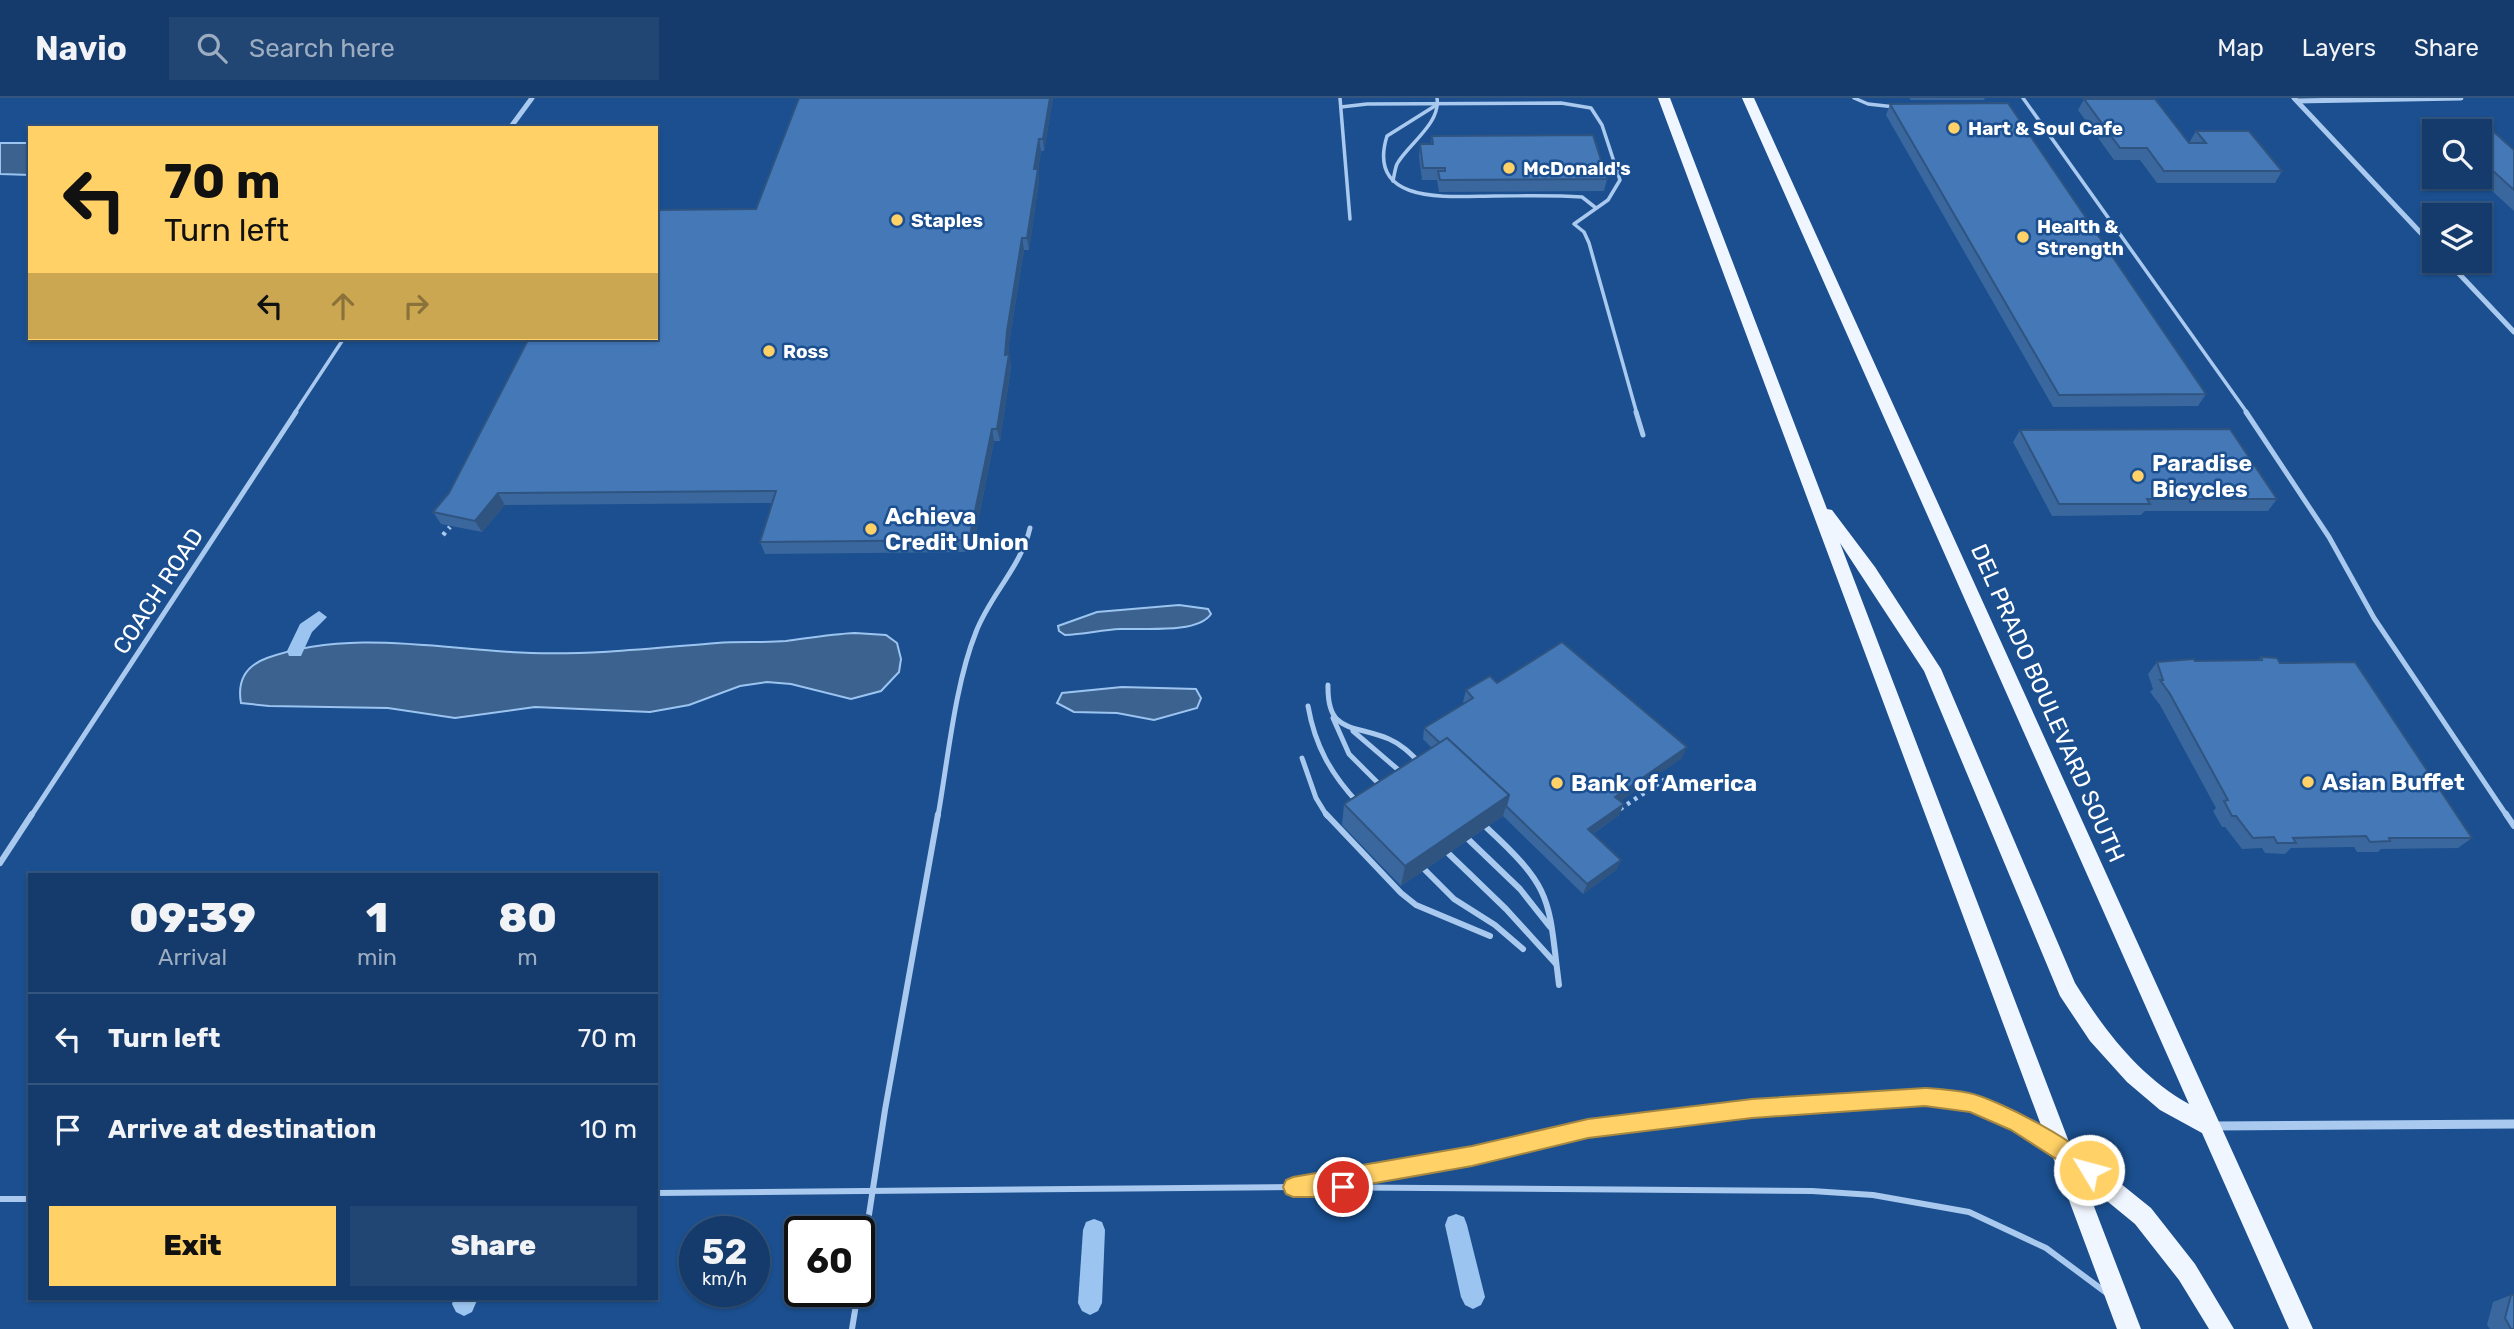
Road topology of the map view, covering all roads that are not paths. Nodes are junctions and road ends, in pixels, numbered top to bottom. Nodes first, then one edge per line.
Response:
1 (532, 98) edge
2 (1340, 98) edge
3 (1664, 98) edge
4 (1748, 98) edge
5 (1854, 98) edge
6 (2023, 98) edge
7 (2461, 98) edge
8 (2296, 100) edge
9 (1438, 101) edge
10 (1341, 107) junction
11 (1895, 107) edge
12 (511, 126) edge
13 (1393, 181) junction
14 (1596, 208) junction
15 (1350, 219) dead end
16 (2422, 234) edge
17 (2458, 273) edge
18 (2514, 332) edge
19 (343, 340) edge
20 (1643, 435) dead end
21 (1813, 494) junction
22 (1030, 528) dead end
23 (1328, 685) dead end
24 (1308, 706) dead end
25 (1331, 712) junction
26 (1351, 729) junction
27 (1302, 758) dead end
28 (1428, 769) edge
29 (1410, 781) edge
30 (1389, 795) edge
31 (1365, 810) edge
32 (2514, 826) edge
33 (1487, 828) edge
34 (1469, 840) edge
35 (1449, 853) edge
36 (0, 863) edge
37 (1425, 870) edge
38 (1553, 930) junction
39 (1490, 936) dead end
40 (1523, 949) dead end
41 (1556, 964) junction
42 (1559, 985) dead end
43 (2514, 1124) edge
44 (2210, 1126) junction
45 (2061, 1149) junction
46 (1293, 1187) junction
47 (872, 1192) junction
48 (658, 1193) edge
49 (0, 1199) edge
50 (28, 1199) edge
51 (868, 1216) edge
52 (2119, 1302) junction
53 (856, 1307) edge
54 (852, 1329) edge
55 (2129, 1329) edge
56 (2222, 1329) edge
57 (2301, 1329) edge

1 - 12 street
2 - 10 lane
3 - 21 main road
4 - 44 main road, DEL PRADO BOULEVARD SOUTH
5 - 11 lane
6 - 32 lane
7 - 8 street
8 - 16 street
9 - 10 lane
9 - 13 lane
9 - 13 lane
9 - 14 lane
10 - 15 lane
13 - 14 lane
14 - 20 lane
17 - 18 street
19 - 36 lane, COACH ROAD
21 - 44 main road
21 - 45 main road
22 - 47 lane
23 - 25 lane
24 - 31 lane
25 - 26 lane
25 - 30 lane
26 - 28 lane
26 - 29 lane
27 - 39 lane
33 - 38 lane
34 - 38 lane
35 - 41 lane
37 - 40 lane
38 - 41 lane
41 - 42 lane
43 - 44 street
44 - 57 main road, DEL PRADO BOULEVARD SOUTH
45 - 46 lane
45 - 52 main road
45 - 56 main road
46 - 47 lane
46 - 52 lane
47 - 48 lane
47 - 51 lane
49 - 50 lane
52 - 55 main road
53 - 54 lane

